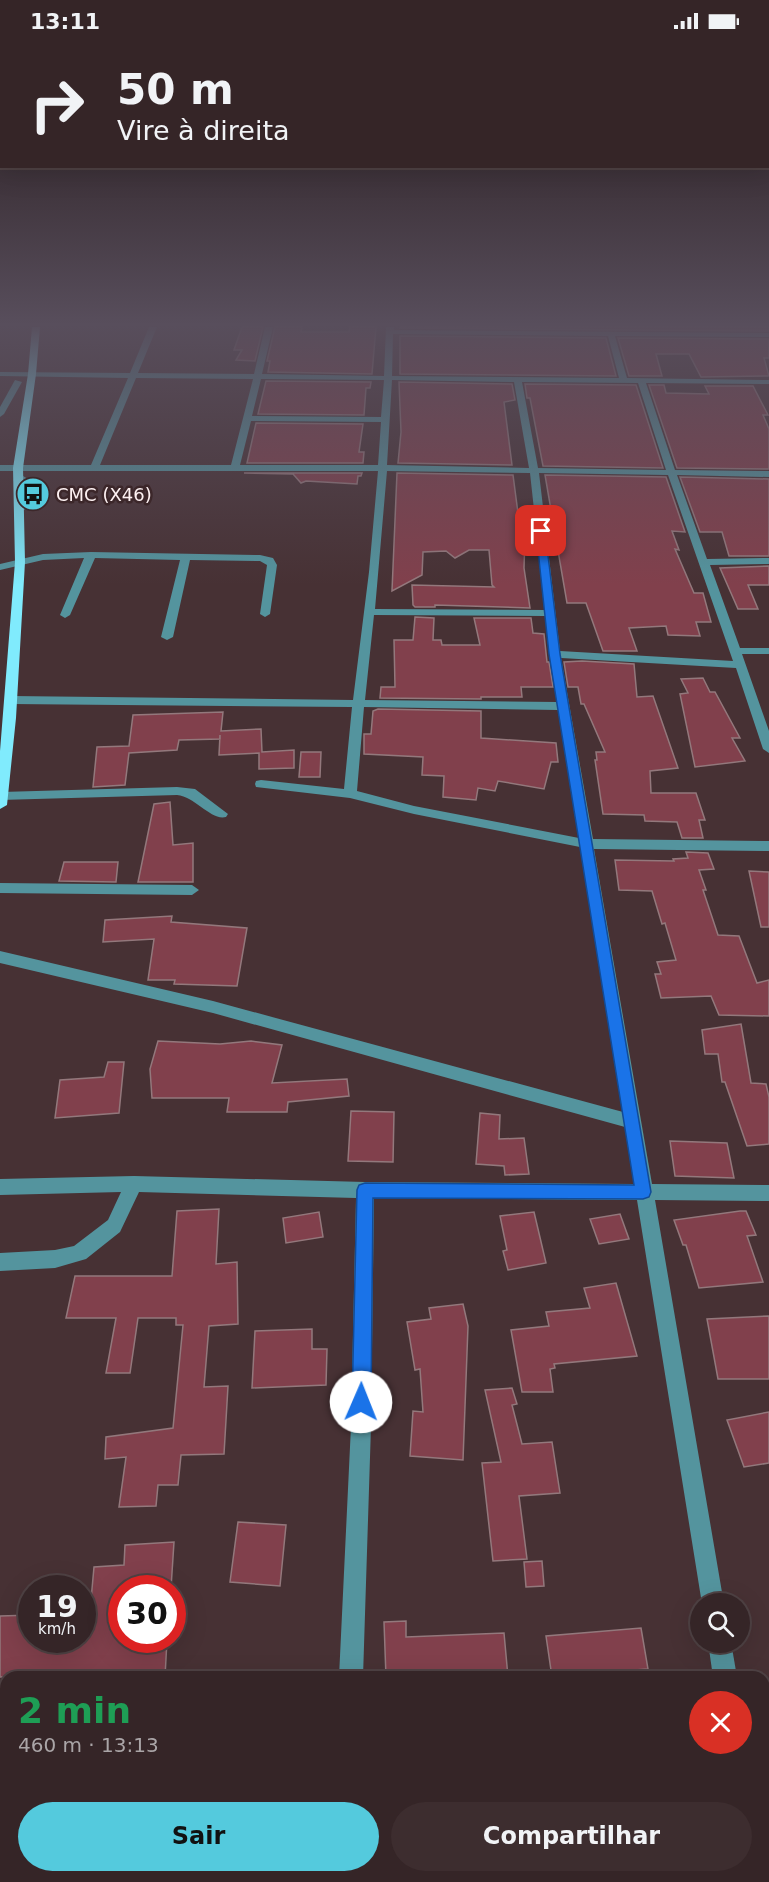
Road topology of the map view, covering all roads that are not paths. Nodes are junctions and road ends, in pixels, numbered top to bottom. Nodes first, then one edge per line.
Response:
1 (26, 413) edge
2 (117, 413) edge
3 (249, 413) edge
4 (387, 413) edge
5 (524, 413) edge
6 (651, 413) edge
7 (248, 418) junction
8 (386, 420) junction
9 (0, 468) edge
10 (18, 468) junction
11 (94, 468) junction
12 (381, 468) junction
13 (235, 469) junction
14 (534, 469) junction
15 (670, 473) junction
16 (769, 474) edge
17 (18, 480) joint
18 (20, 508) joint
19 (92, 555) junction
20 (186, 556) junction
21 (769, 561) edge
22 (21, 562) junction
23 (702, 562) junction
24 (0, 567) edge
25 (369, 612) junction
26 (549, 613) junction
27 (265, 614) dead end
28 (65, 615) dead end
29 (167, 637) dead end
30 (736, 651) junction
31 (769, 651) edge
32 (555, 654) junction
33 (741, 665) junction
34 (11, 700) junction
35 (357, 704) junction
36 (564, 705) junction
37 (5, 718) edge
38 (769, 749) edge
39 (261, 784) dead end
40 (350, 794) junction
41 (1, 800) edge
42 (221, 814) dead end
43 (586, 844) junction
44 (769, 846) edge
45 (0, 888) edge
46 (192, 890) dead end
47 (0, 957) edge
48 (633, 1122) junction
49 (134, 1184) junction
50 (0, 1187) edge
51 (365, 1190) junction
52 (643, 1192) junction
53 (769, 1193) edge
54 (0, 1262) edge
55 (711, 1593) edge
56 (721, 1653) edge
57 (351, 1671) edge
58 (724, 1671) edge

1 - 10 main road
2 - 11 street
3 - 7 street
4 - 8 street
5 - 14 street
6 - 15 street
7 - 8 street
7 - 13 street
8 - 12 street
9 - 10 street
10 - 11 street
10 - 17 main road
11 - 13 street
12 - 13 street
12 - 14 street
12 - 25 street
14 - 15 street
14 - 26 street
15 - 16 street
15 - 23 street
17 - 18 street
18 - 22 main road
19 - 20 street
19 - 22 street
19 - 28 street
20 - 27 street
20 - 29 street
21 - 23 street
22 - 24 street
22 - 34 main road
23 - 30 street
25 - 26 street
25 - 35 street
26 - 32 street
30 - 31 street
30 - 33 street
32 - 33 street
32 - 36 street
33 - 38 street
34 - 35 street
34 - 37 main road
35 - 36 street
35 - 40 street
36 - 43 street
37 - 41 main road
39 - 40 street
40 - 43 street
41 - 42 street
43 - 44 street
43 - 48 street
45 - 46 street
47 - 48 street
48 - 52 street
49 - 50 street
49 - 51 street
49 - 54 street
51 - 52 street
51 - 57 street
52 - 53 street
52 - 55 street
56 - 58 street

